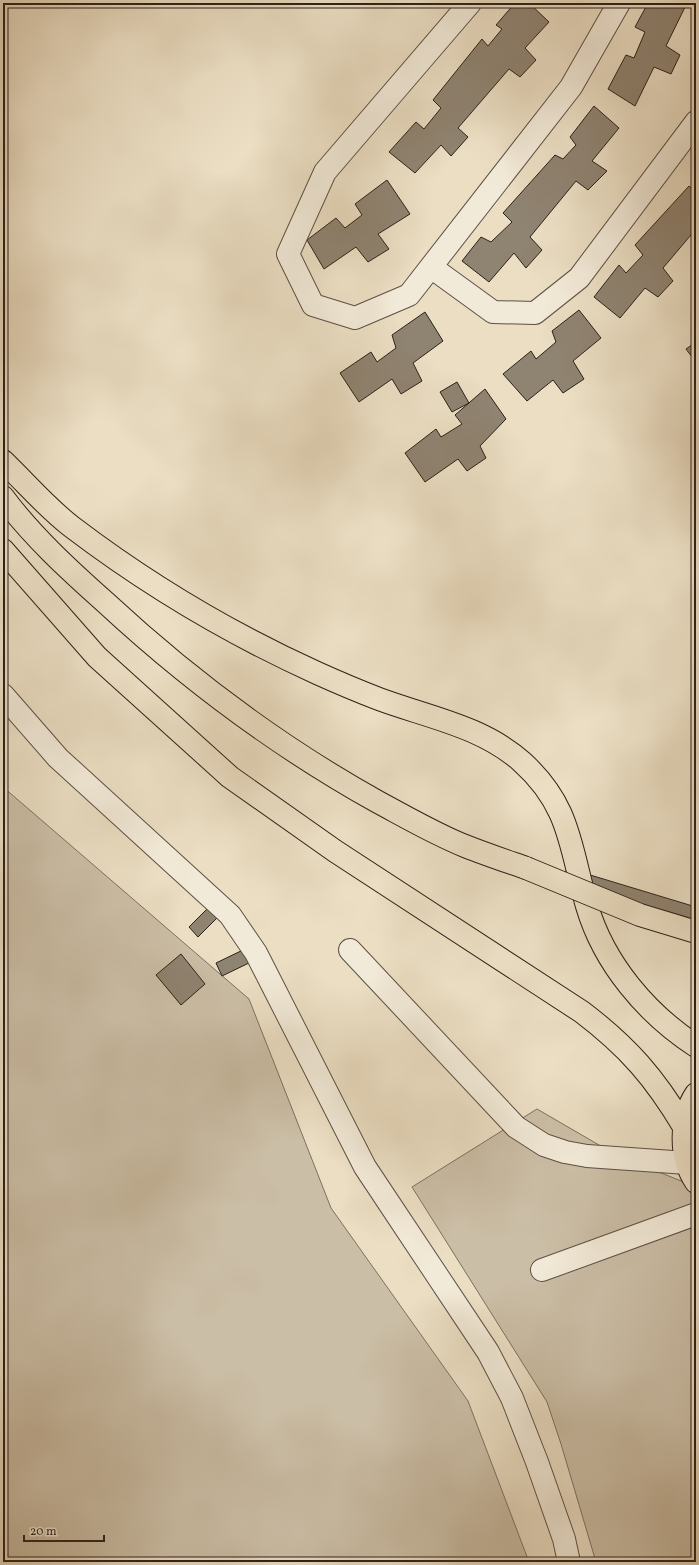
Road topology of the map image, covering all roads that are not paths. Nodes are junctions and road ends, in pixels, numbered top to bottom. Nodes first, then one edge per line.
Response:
1 (470, 3) edge
2 (619, 3) edge
3 (696, 122) edge
4 (431, 267) junction
5 (3, 461) edge
6 (6, 504) edge
7 (3, 550) edge
8 (3, 695) edge
9 (696, 932) edge
10 (350, 950) dead end
11 (696, 1046) edge
12 (696, 1094) edge
13 (684, 1127) junction
14 (692, 1172) edge
15 (696, 1214) edge
16 (542, 1270) dead end
17 (569, 1562) edge

1 - 4 lane
2 - 4 lane
3 - 4 lane
5 - 11 highway
6 - 9 highway, bridge
7 - 13 highway
8 - 17 lane
10 - 14 lane
12 - 13 highway
13 - 14 highway
15 - 16 lane

